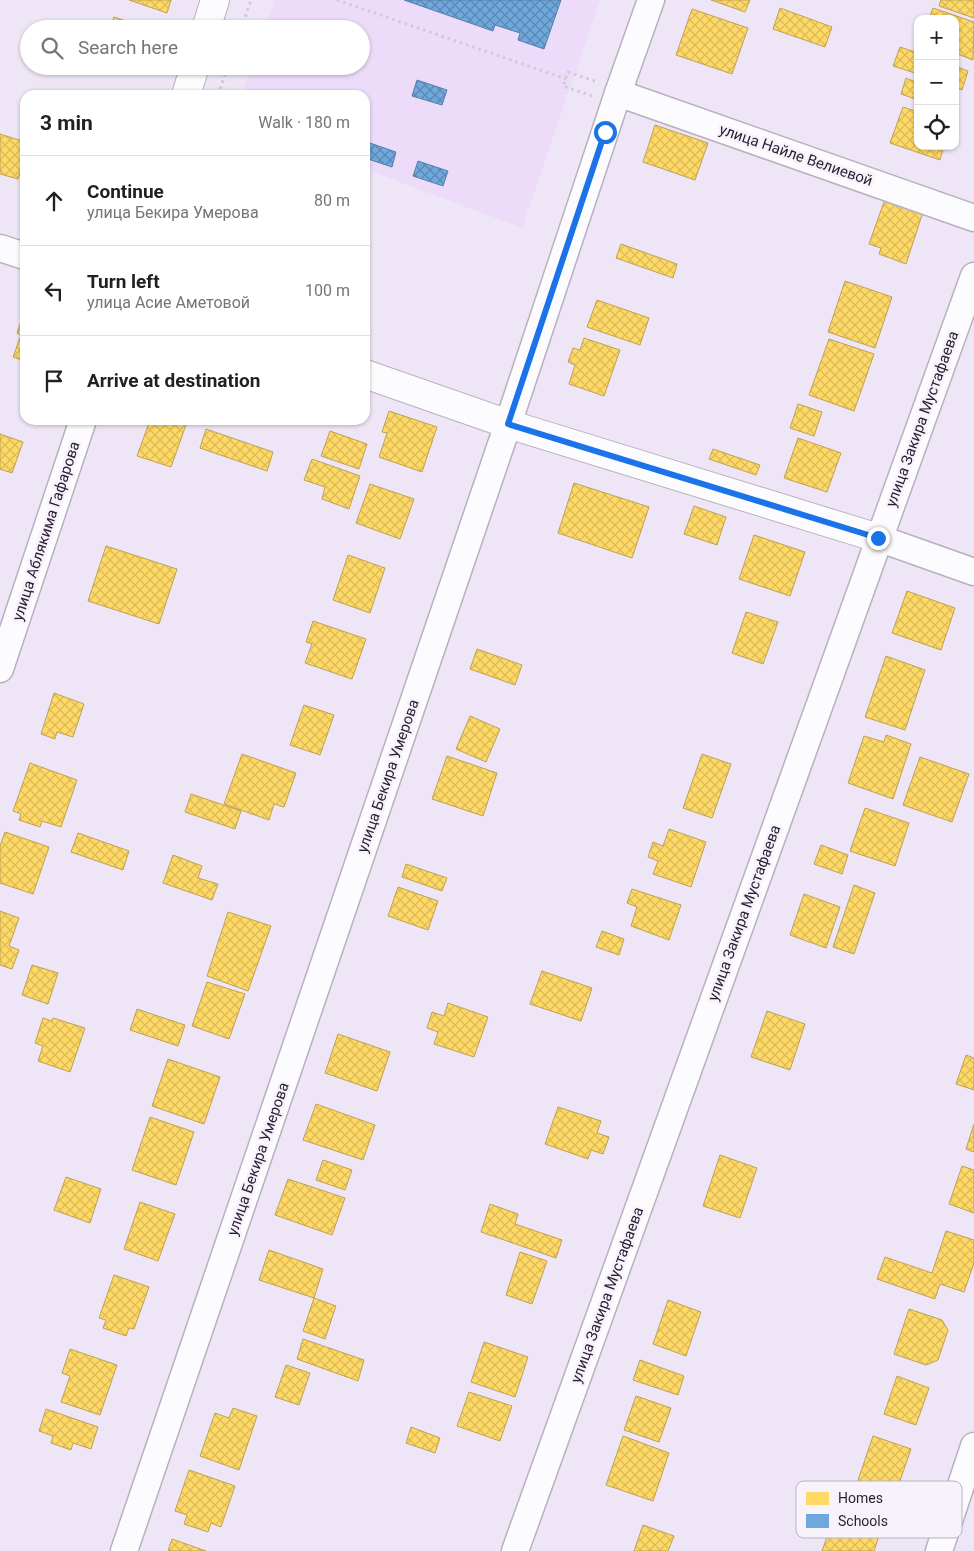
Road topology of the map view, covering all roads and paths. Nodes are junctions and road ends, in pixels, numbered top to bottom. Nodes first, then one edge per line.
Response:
1 (215, 0) edge
2 (250, 0) edge
3 (336, 0) edge
4 (651, 0) edge
5 (209, 20) edge
6 (244, 20) edge
7 (192, 75) edge
8 (225, 75) edge
9 (566, 79) junction
10 (188, 90) edge
11 (220, 90) edge
12 (606, 92) junction
13 (974, 218) edge
14 (0, 248) edge
15 (20, 254) edge
16 (974, 276) edge
17 (370, 376) edge
18 (508, 424) junction
19 (81, 425) edge
20 (878, 538) junction
21 (974, 572) edge
22 (0, 670) edge
23 (974, 1446) edge
24 (962, 1482) edge
25 (943, 1538) edge
26 (124, 1551) edge
27 (516, 1551) edge
28 (939, 1551) edge

1 - 5 street
2 - 6 path
3 - 9 path
4 - 12 street, улица Бекира Умерова
7 - 10 street
8 - 11 path
9 - 12 path
9 - 12 path
12 - 13 street, улица Найле Велиевой
12 - 18 street, улица Бекира Умерова
14 - 15 street
16 - 20 street, улица Закира Мустафаева
17 - 18 street
18 - 20 street
18 - 26 street, улица Бекира Умерова
19 - 22 street, улица Аблякима Гафарова
20 - 21 street
20 - 27 street, улица Закира Мустафаева
23 - 24 street
25 - 28 street

